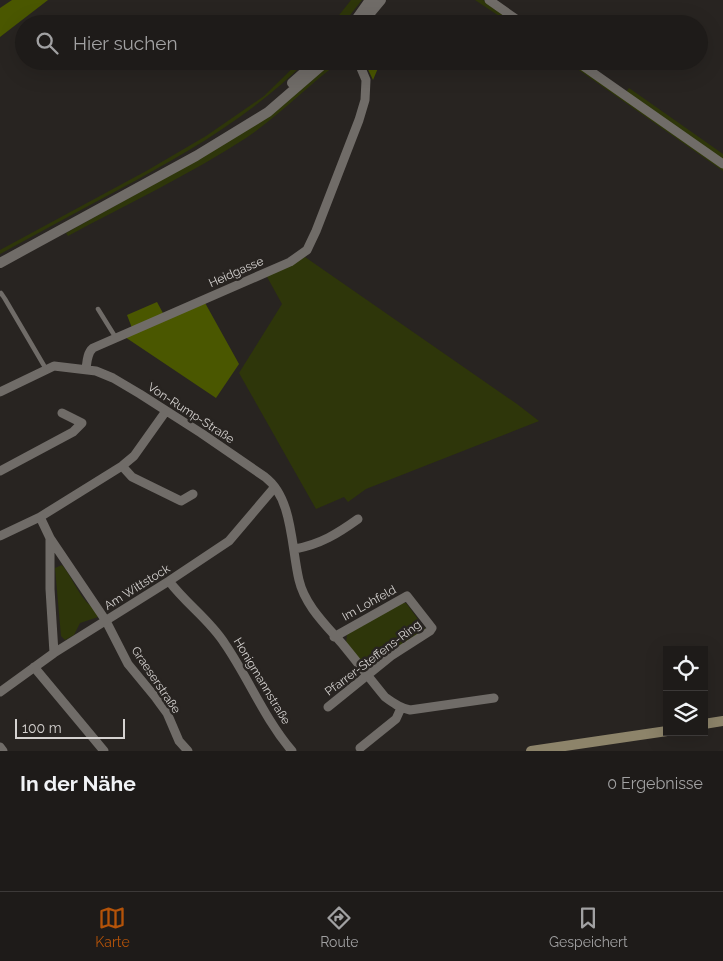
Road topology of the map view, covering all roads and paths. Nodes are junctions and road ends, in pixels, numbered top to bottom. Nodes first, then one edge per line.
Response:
1 (370, 0) edge
2 (380, 0) edge
3 (489, 0) edge
4 (359, 15) edge
5 (368, 15) edge
6 (510, 15) edge
7 (307, 70) edge
8 (317, 70) edge
9 (362, 70) edge
10 (589, 70) edge
11 (244, 125) junction
12 (723, 164) edge
13 (0, 264) edge
14 (0, 294) edge
15 (98, 309) dead end
16 (116, 338) junction
17 (46, 369) junction
18 (86, 369) junction
19 (0, 392) edge
20 (166, 411) junction
21 (62, 413) dead end
22 (122, 466) junction
23 (0, 471) edge
24 (274, 488) junction
25 (193, 494) dead end
26 (40, 517) junction
27 (358, 519) dead end
28 (0, 536) edge
29 (50, 538) junction
30 (294, 549) junction
31 (169, 581) junction
32 (106, 621) junction
33 (432, 628) joint
34 (334, 637) junction
35 (54, 653) junction
36 (34, 667) junction
37 (368, 676) junction
38 (0, 692) edge
39 (494, 698) dead end
40 (328, 707) dead end
41 (406, 709) junction
42 (723, 720) edge
43 (708, 723) edge
44 (663, 732) edge
45 (0, 747) edge
46 (360, 748) dead end
47 (3, 751) edge
48 (104, 751) edge
49 (188, 751) edge
50 (292, 751) edge
51 (531, 751) edge

1 - 4 street
2 - 5 street
3 - 6 street
7 - 11 street
8 - 11 street
9 - 16 street, Heidgasse
10 - 12 street
11 - 13 street
14 - 17 lane
15 - 16 lane
16 - 18 street, Heidgasse
17 - 18 street
17 - 19 street
18 - 20 street, Von-Rump-Straße
20 - 22 street
20 - 24 street, Von-Rump-Straße
21 - 23 street
22 - 25 street
22 - 26 street
24 - 30 street, Im Lohfeld
24 - 31 street, Am Wittstock
26 - 28 street
26 - 29 street, Graeserstraße
27 - 30 street
29 - 32 street, Graeserstraße
29 - 35 street
30 - 34 street, Im Lohfeld
31 - 32 street, Am Wittstock
31 - 50 street, Honigmannstraße
32 - 35 street, Am Wittstock
32 - 49 street, Graeserstraße
33 - 34 street, Im Lohfeld
33 - 37 street, Pfarrer-Steffens-Ring
34 - 37 street, Im Lohfeld
35 - 36 street, Am Wittstock
36 - 38 street, Am Wittstock
36 - 48 street
37 - 40 street, Pfarrer-Steffens-Ring
37 - 41 street, Im Lohfeld
39 - 41 street
41 - 46 street
42 - 43 main road
44 - 51 main road
45 - 47 street

